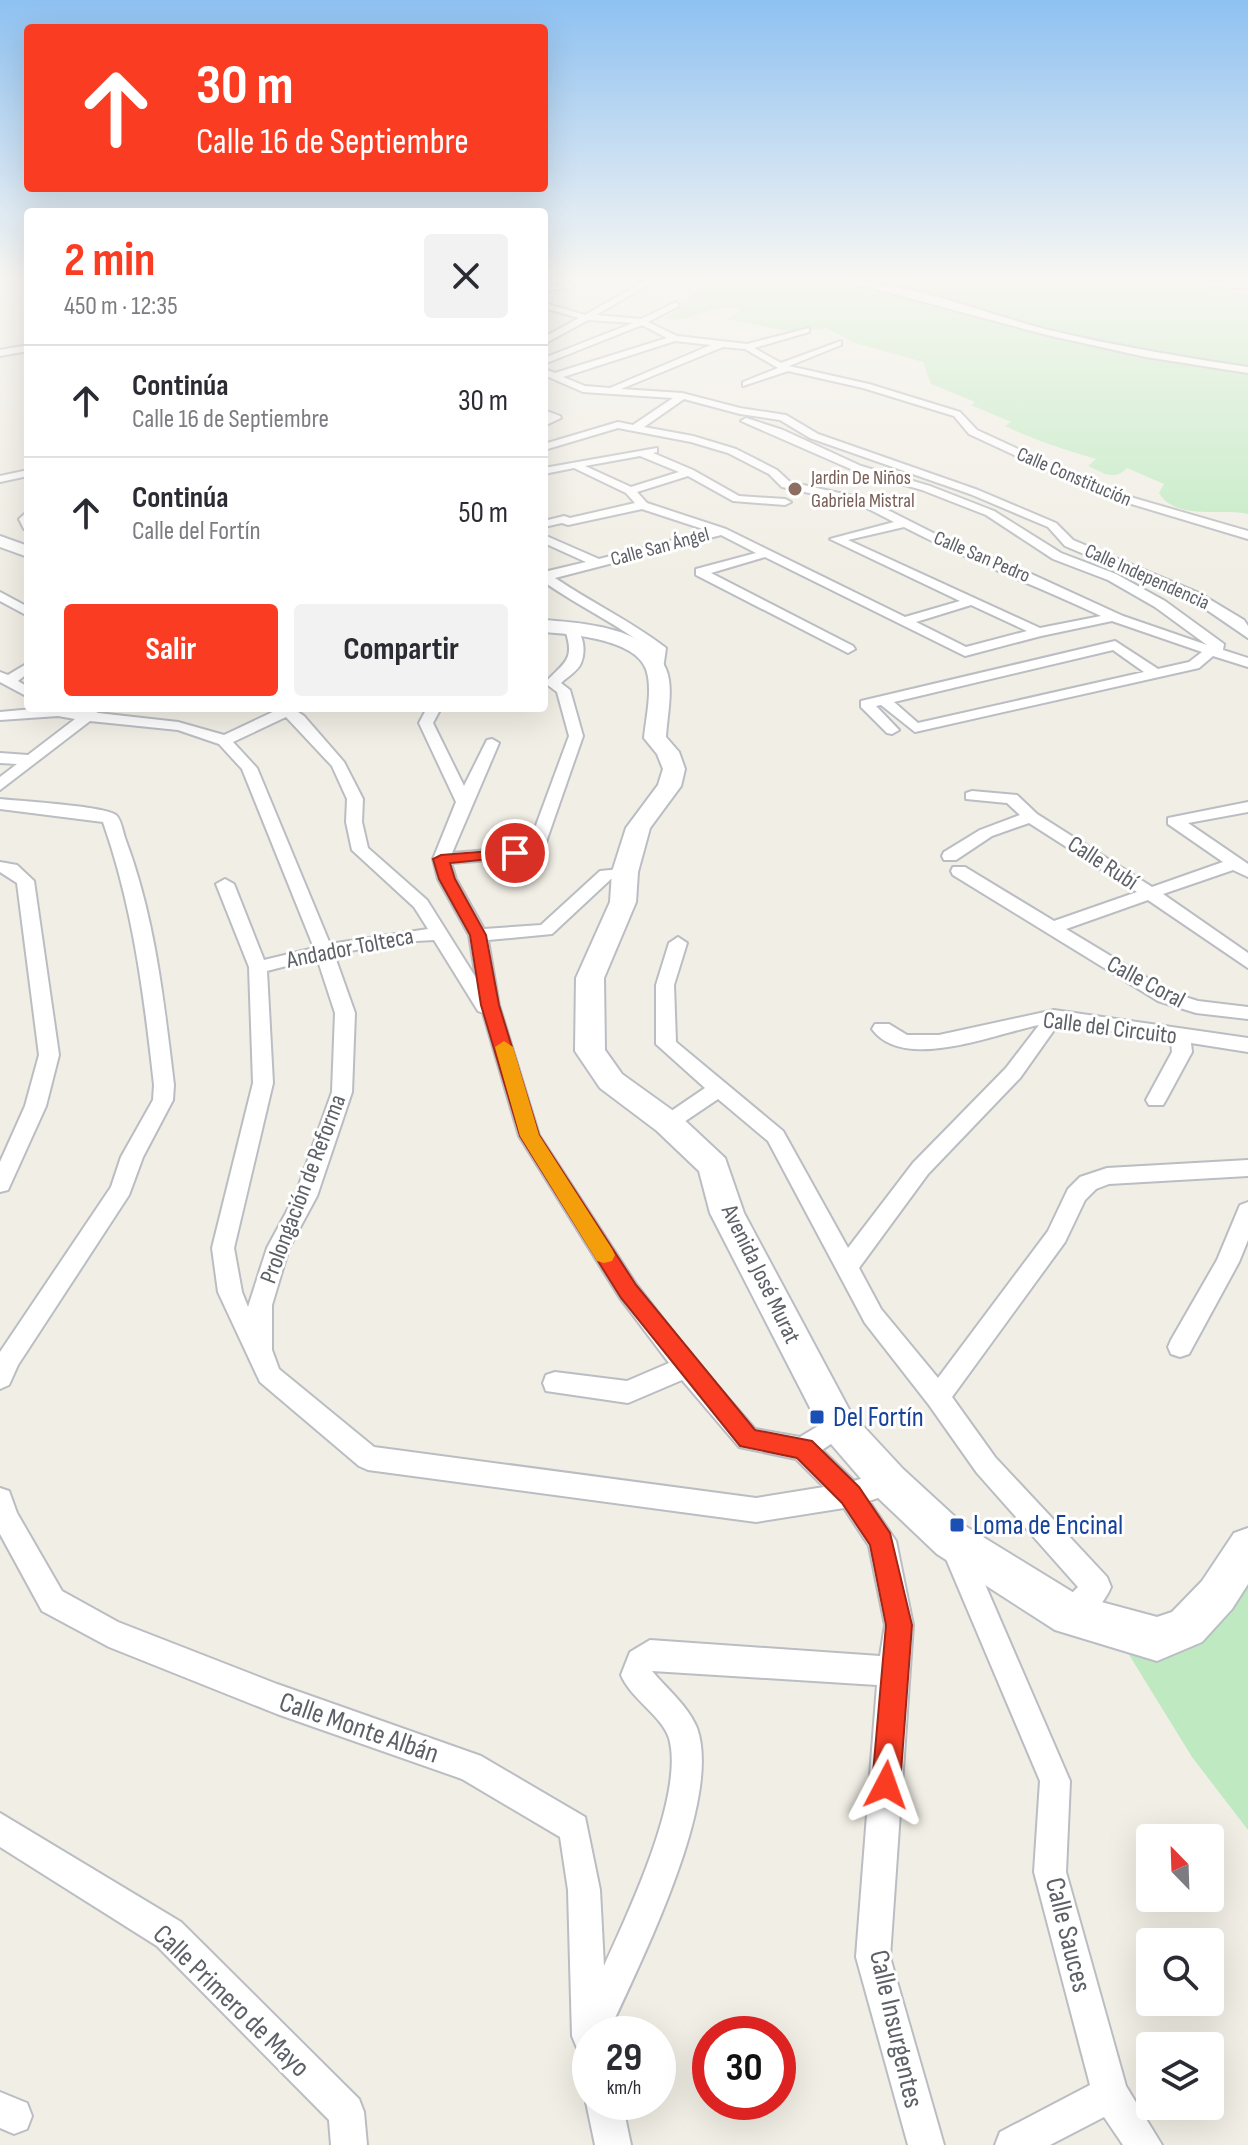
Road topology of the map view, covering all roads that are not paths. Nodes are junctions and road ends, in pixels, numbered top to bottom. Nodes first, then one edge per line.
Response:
1 (565, 381) edge
2 (632, 381) edge
3 (752, 381) edge
4 (845, 381) edge
5 (746, 384) dead end
6 (610, 390) junction
7 (675, 402) junction
8 (634, 428) junction
9 (693, 439) junction
10 (548, 446) edge
11 (643, 453) junction
12 (783, 466) dead end
13 (578, 467) junction
14 (766, 469) junction
15 (548, 471) edge
16 (689, 472) junction
17 (24, 474) edge
18 (0, 479) edge
19 (786, 485) junction
20 (630, 491) junction
21 (730, 494) junction
22 (785, 502) dead end
23 (643, 505) junction
24 (548, 508) edge
25 (566, 521) junction
26 (906, 523) junction
27 (548, 525) edge
28 (722, 531) junction
29 (1248, 535) edge
30 (0, 541) edge
31 (548, 541) edge
32 (24, 550) edge
33 (764, 554) junction
34 (598, 563) junction
35 (548, 575) edge
36 (548, 579) edge
37 (0, 596) edge
38 (972, 601) junction
39 (24, 610) edge
40 (1114, 617) junction
41 (903, 622) junction
42 (1245, 625) edge
43 (558, 628) edge
44 (1039, 632) junction
45 (848, 649) dead end
46 (1211, 651) junction
47 (1233, 658) junction
48 (1248, 663) edge
49 (24, 669) edge
50 (656, 669) junction
51 (1154, 673) junction
52 (4, 678) edge
53 (548, 683) edge
54 (24, 690) edge
55 (884, 700) junction
56 (36, 712) edge
57 (93, 712) edge
58 (281, 712) edge
59 (288, 712) edge
60 (431, 712) edge
61 (0, 716) edge
62 (892, 730) dead end
63 (224, 741) junction
64 (492, 743) dead end
65 (0, 758) edge
66 (28, 760) junction
67 (0, 785) edge
68 (972, 796) dead end
69 (464, 802) junction
70 (0, 804) edge
71 (1248, 807) edge
72 (1031, 817) junction
73 (441, 859) junction
74 (0, 867) edge
75 (1242, 868) edge
76 (625, 872) junction
77 (225, 884) dead end
78 (1150, 893) junction
79 (1051, 928) junction
80 (442, 934) junction
81 (478, 935) junction
82 (678, 943) dead end
83 (324, 951) junction
84 (1248, 962) edge
85 (258, 967) junction
86 (1248, 1013) edge
87 (1054, 1016) junction
88 (498, 1027) junction
89 (882, 1029) dead end
90 (1181, 1037) junction
91 (1248, 1045) edge
92 (718, 1089) junction
93 (1156, 1100) dead end
94 (668, 1123) junction
95 (1248, 1168) edge
96 (0, 1184) edge
97 (1248, 1211) edge
98 (845, 1269) junction
99 (1180, 1347) dead end
100 (260, 1350) junction
101 (686, 1367) junction
102 (0, 1378) edge
103 (555, 1383) dead end
104 (938, 1397) junction
105 (838, 1425) junction
106 (803, 1449) junction
107 (889, 1482) junction
108 (850, 1495) junction
109 (0, 1500) edge
110 (951, 1540) junction
111 (1248, 1547) edge
112 (1070, 1615) junction
113 (893, 1672) junction
114 (0, 1829) edge
115 (589, 2016) edge
116 (599, 2016) edge
117 (1110, 2094) junction
118 (608, 2120) edge
119 (349, 2145) edge
120 (613, 2145) edge
121 (926, 2145) edge
122 (1013, 2145) edge
123 (1144, 2145) edge

1 - 6 street, Calle Independencia
2 - 6 street
3 - 5 street
4 - 29 street, Calle Constitución
6 - 7 street, Calle Independencia
6 - 7 street
7 - 8 street
7 - 42 street, Calle Independencia
7 - 47 street
8 - 9 street, Calle San Pedro
8 - 10 street, Calle San Pedro
9 - 11 street
9 - 14 street, Calle San Pedro
11 - 13 street
11 - 16 street
12 - 14 street
13 - 15 street
13 - 20 street
14 - 19 street, Calle San Pedro
16 - 20 street
16 - 21 street
17 - 18 street
19 - 21 street
19 - 26 street, Calle San Pedro
20 - 23 street
21 - 22 street
23 - 25 street
23 - 28 street
24 - 25 street
25 - 27 street
26 - 38 street
26 - 40 street, Calle San Pedro
28 - 33 street
28 - 34 street, Calle San Ángel
30 - 32 street
31 - 34 street
33 - 41 street
33 - 45 street
34 - 35 street, Calle San Ángel
36 - 50 street
37 - 39 street
38 - 41 street
38 - 44 street
40 - 44 street
40 - 46 street, Calle San Pedro
41 - 44 street
43 - 50 street
43 - 53 street
46 - 47 street, Calle San Pedro
46 - 51 street
47 - 48 street, Calle San Pedro
49 - 52 street
50 - 76 street, Avenida José Murat
51 - 55 street
51 - 55 street
52 - 54 street
53 - 73 street
55 - 62 street
56 - 61 street, Prolongación de Reforma
57 - 63 street, Prolongación de Reforma
57 - 66 street
58 - 63 street
59 - 80 street
60 - 69 street
63 - 83 street, Prolongación de Reforma
64 - 69 street
65 - 66 street
66 - 67 street
68 - 72 street, Calle Rubí
69 - 73 street
70 - 102 street
71 - 75 street
72 - 78 street, Calle Rubí
72 - 79 street, Calle Coral
73 - 81 street
74 - 96 street
75 - 78 street
76 - 81 street
76 - 94 street, Avenida José Murat
77 - 85 street
78 - 79 street
78 - 84 street, Calle Rubí
79 - 86 street, Calle Coral
80 - 83 street, Andador Tolteca
80 - 88 street
81 - 88 street
82 - 92 street
83 - 85 street, Andador Tolteca
83 - 100 street, Prolongación de Reforma
85 - 100 street
87 - 89 street, Calle del Circuito
87 - 90 street, Calle del Circuito
87 - 98 street
88 - 101 street
90 - 91 street, Calle del Circuito
90 - 93 street
92 - 94 street
92 - 98 street
94 - 105 street, Avenida José Murat
95 - 104 street
97 - 99 street
98 - 104 street
100 - 108 street, Prolongación de Reforma
101 - 103 street
101 - 106 street
104 - 112 street
105 - 106 street
105 - 107 street, Avenida José Murat
106 - 108 street, Calle Insurgentes
107 - 108 street, Prolongación de Reforma
107 - 110 street, Avenida José Murat
108 - 113 street, Calle Insurgentes
109 - 115 street, Calle Monte Albán
110 - 112 street, Avenida José Murat
110 - 117 street, Calle Sauces
111 - 112 street, Avenida José Murat
113 - 116 street
113 - 121 street, Calle Insurgentes
114 - 119 street, Calle Primero de Mayo
117 - 122 street
117 - 123 street, Calle Sauces
118 - 120 street

